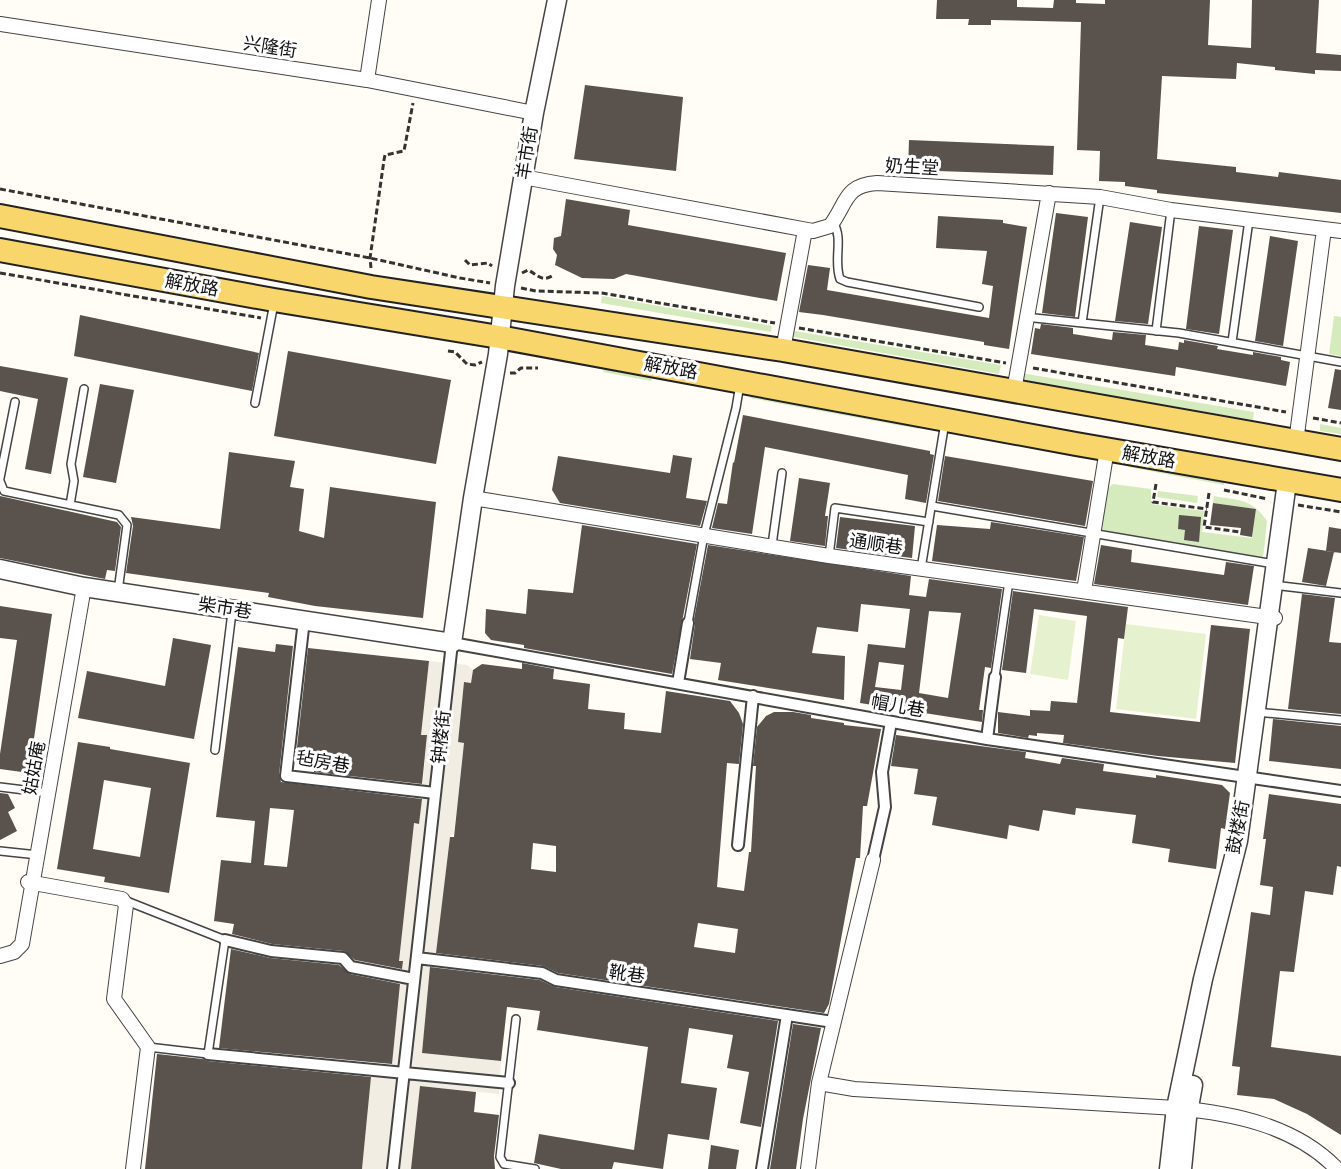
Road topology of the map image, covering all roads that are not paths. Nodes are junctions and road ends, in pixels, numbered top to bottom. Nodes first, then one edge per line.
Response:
1 (379, 0) edge
2 (557, 0) edge
3 (0, 24) edge
4 (368, 80) junction
5 (534, 113) junction
6 (523, 177) junction
7 (1048, 193) junction
8 (1100, 197) junction
9 (1171, 210) junction
10 (0, 216) edge
11 (1249, 220) junction
12 (833, 222) junction
13 (1324, 229) junction
14 (805, 230) junction
15 (1341, 231) edge
16 (0, 250) edge
17 (504, 296) junction
18 (980, 307) dead end
19 (273, 310) junction
20 (1025, 317) junction
21 (1082, 323) junction
22 (1156, 331) junction
23 (499, 337) junction
24 (1232, 342) junction
25 (783, 350) junction
26 (1307, 355) junction
27 (1341, 362) edge
28 (741, 381) junction
29 (84, 389) dead end
30 (1014, 391) junction
31 (15, 402) dead end
32 (255, 403) dead end
33 (946, 419) junction
34 (1296, 442) junction
35 (1107, 449) junction
36 (1341, 449) edge
37 (782, 473) dead end
38 (0, 480) edge
39 (1341, 490) edge
40 (1289, 493) junction
41 (473, 498) junction
42 (70, 505) junction
43 (932, 506) junction
44 (929, 522) junction
45 (704, 535) junction
46 (1093, 535) junction
47 (772, 545) junction
48 (829, 556) junction
49 (1279, 565) junction
50 (921, 569) junction
51 (0, 570) edge
52 (1009, 581) junction
53 (1276, 585) junction
54 (81, 586) junction
55 (1084, 591) junction
56 (117, 592) junction
57 (1341, 593) edge
58 (233, 610) junction
59 (1272, 618) junction
60 (304, 620) junction
61 (688, 623) joint
62 (452, 643) junction
63 (995, 677) joint
64 (678, 683) junction
65 (753, 696) junction
66 (1259, 712) junction
67 (1341, 720) edge
68 (891, 722) junction
69 (987, 739) junction
70 (214, 750) dead end
71 (1250, 779) junction
72 (0, 787) edge
73 (1341, 791) edge
74 (46, 792) junction
75 (435, 793) junction
76 (738, 845) dead end
77 (0, 851) edge
78 (35, 855) junction
79 (873, 860) joint
80 (30, 883) junction
81 (122, 899) junction
82 (225, 940) junction
83 (9, 949) edge
84 (0, 956) edge
85 (417, 958) junction
86 (414, 979) junction
87 (787, 1015) junction
88 (516, 1019) dead end
89 (833, 1022) junction
90 (148, 1047) junction
91 (208, 1054) junction
92 (404, 1074) junction
93 (509, 1083) junction
94 (818, 1087) junction
95 (1181, 1113) junction
96 (524, 1168) edge
97 (133, 1169) edge
98 (393, 1169) edge
99 (535, 1169) edge
100 (762, 1169) edge
101 (808, 1169) edge
102 (1169, 1169) edge
103 (1182, 1169) edge
104 (1329, 1169) edge
105 (1337, 1169) edge

1 - 4 street
2 - 5 street, 羊市街
3 - 4 street, 兴隆街
4 - 5 street, 兴隆街
5 - 6 street, 羊市街
6 - 14 street
6 - 17 street, 羊市街
7 - 8 street, 奶生堂
7 - 12 street, 奶生堂
7 - 20 street
8 - 9 street, 奶生堂
8 - 21 lane
9 - 11 street, 奶生堂
9 - 22 lane
10 - 17 main road, 解放路
11 - 13 street, 奶生堂
11 - 24 lane
12 - 14 street
12 - 18 lane
13 - 15 street, 奶生堂
13 - 26 street
14 - 25 street
16 - 19 main road, 解放路
17 - 23 street, 钟楼街
17 - 25 main road, 解放路
19 - 23 main road, 解放路
19 - 32 lane
20 - 21 lane
20 - 30 street
21 - 22 lane
22 - 24 lane
23 - 28 main road, 解放路
23 - 41 street, 钟楼街
24 - 26 lane
25 - 30 main road, 解放路
26 - 27 lane
26 - 34 street
28 - 33 main road, 解放路
28 - 45 lane
29 - 42 lane
30 - 34 main road, 解放路
31 - 38 lane
33 - 35 main road, 解放路
33 - 43 lane
34 - 36 main road, 解放路
35 - 40 main road, 解放路
35 - 46 street
37 - 47 lane
38 - 42 lane
39 - 40 main road, 解放路
40 - 49 street, 鼓楼街
41 - 45 street, 通顺巷
41 - 62 street, 钟楼街
42 - 56 lane
43 - 44 lane
43 - 46 lane
44 - 48 lane
44 - 50 lane
45 - 47 street, 通顺巷
45 - 61 lane
46 - 49 lane
46 - 55 street
47 - 48 street, 通顺巷
48 - 50 street, 通顺巷
49 - 53 street, 鼓楼街
50 - 52 street, 通顺巷
51 - 54 street, 柴市巷
52 - 55 street, 通顺巷
52 - 63 lane
53 - 57 lane
53 - 59 street, 鼓楼街
54 - 56 street, 柴市巷
54 - 74 street, 姑姑庵
55 - 59 street, 通顺巷
56 - 58 street, 柴市巷
58 - 60 street, 柴市巷
58 - 70 lane
59 - 66 street, 鼓楼街
60 - 62 street, 柴市巷
60 - 75 street, 毡房巷
61 - 64 street
62 - 64 street, 帽儿巷
62 - 75 street, 钟楼街
63 - 69 street
64 - 65 street, 帽儿巷
65 - 68 street, 帽儿巷
65 - 76 street
66 - 67 lane
66 - 71 street, 鼓楼街
68 - 69 street, 帽儿巷
68 - 79 street
69 - 71 street, 帽儿巷
71 - 73 street, 帽儿巷
71 - 95 street, 鼓楼街
72 - 74 lane
74 - 78 street, 姑姑庵
75 - 85 street, 钟楼街
77 - 78 lane
78 - 80 street, 姑姑庵
79 - 89 street
80 - 81 street
80 - 83 street, 姑姑庵
81 - 82 lane
81 - 90 street
82 - 86 street
82 - 91 lane
83 - 84 street
85 - 86 street, 钟楼街
85 - 87 street, 靴巷
86 - 92 street, 钟楼街
87 - 89 street, 靴巷
87 - 100 street
88 - 93 lane
89 - 94 street
90 - 91 lane
90 - 97 street
91 - 92 street
92 - 93 street
92 - 98 street, 钟楼街
93 - 96 lane
94 - 95 street
94 - 101 street
95 - 102 street, 鼓楼街
95 - 103 street, 鼓楼街
95 - 104 street
95 - 105 street
96 - 99 lane

